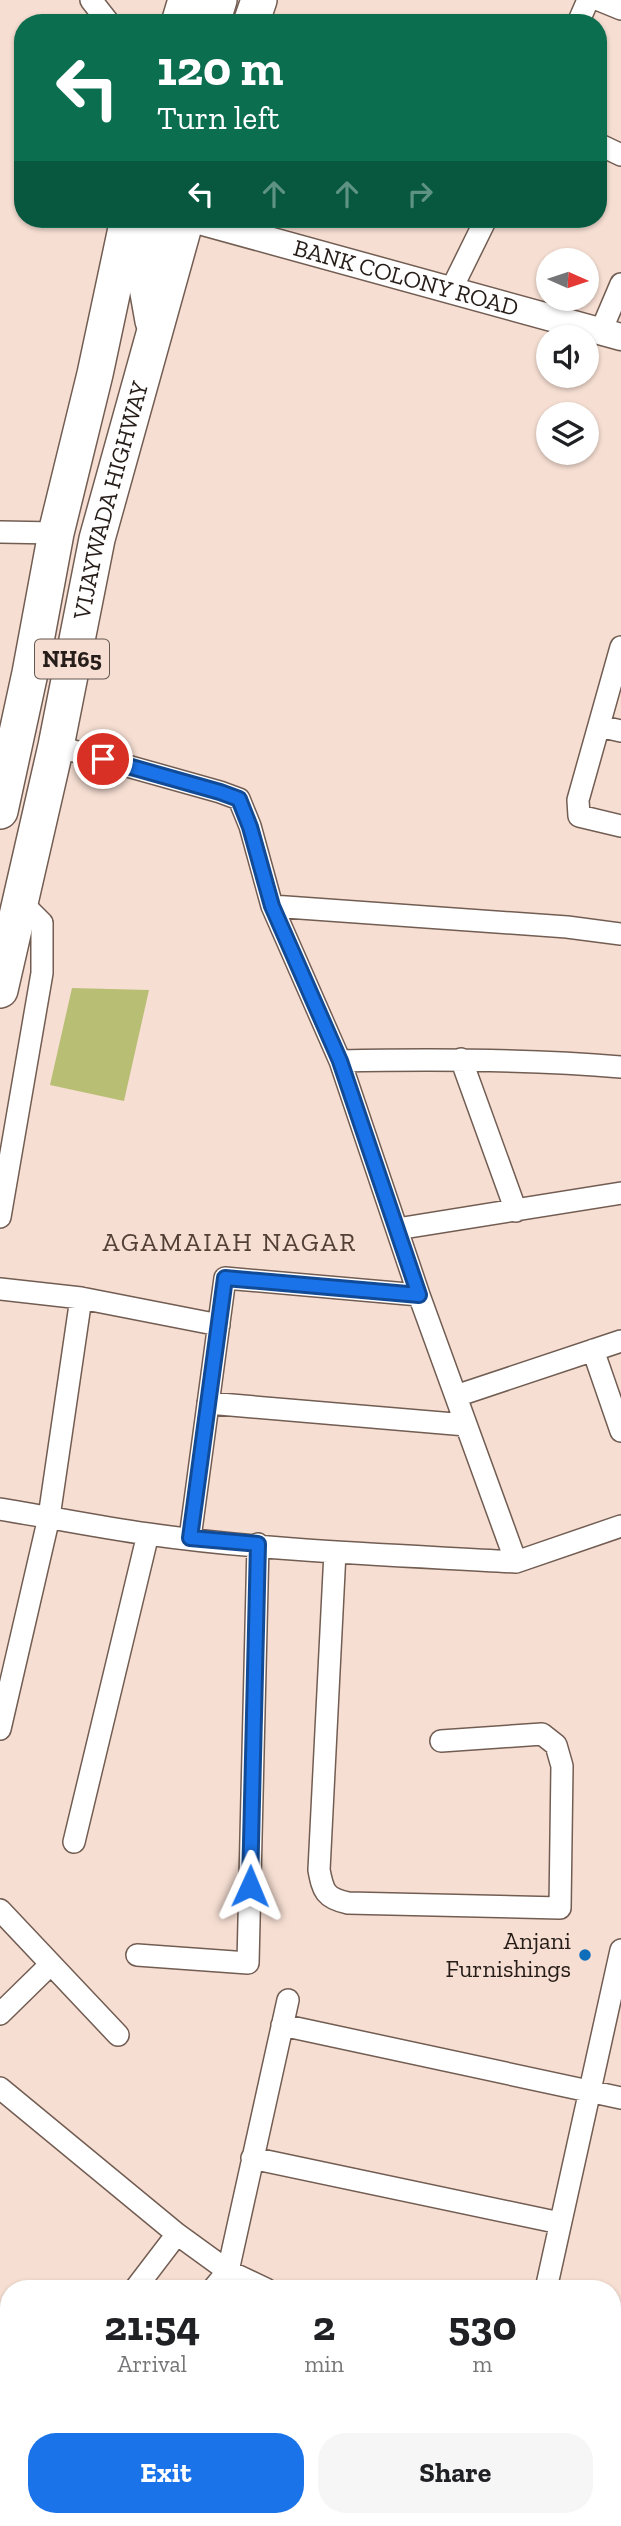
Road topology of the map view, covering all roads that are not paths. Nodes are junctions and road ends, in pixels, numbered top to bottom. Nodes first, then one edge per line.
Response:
1 (91, 0) edge
2 (599, 0) edge
3 (621, 9) edge
4 (102, 14) edge
5 (126, 228) edge
6 (154, 228) edge
7 (184, 228) edge
8 (225, 228) edge
9 (482, 228) edge
10 (621, 284) edge
11 (451, 290) junction
12 (155, 331) junction
13 (611, 334) edge
14 (0, 532) edge
15 (56, 533) junction
16 (621, 647) edge
17 (30, 673) junction
18 (68, 680) junction
19 (599, 726) junction
20 (621, 732) edge
21 (56, 746) junction
22 (0, 811) edge
23 (621, 825) edge
24 (20, 901) junction
25 (272, 906) junction
26 (621, 934) edge
27 (0, 990) edge
28 (461, 1059) junction
29 (340, 1061) junction
30 (621, 1067) edge
31 (621, 1194) edge
32 (516, 1212) junction
33 (0, 1217) edge
34 (397, 1229) junction
35 (0, 1289) edge
36 (419, 1295) junction
37 (81, 1298) junction
38 (219, 1325) junction
39 (621, 1341) edge
40 (593, 1350) junction
41 (456, 1396) junction
42 (208, 1403) junction
43 (466, 1425) junction
44 (621, 1430) edge
45 (0, 1508) edge
46 (49, 1517) junction
47 (621, 1526) edge
48 (148, 1534) junction
49 (190, 1538) junction
50 (258, 1544) junction
51 (335, 1552) junction
52 (516, 1562) junction
53 (0, 1729) edge
54 (441, 1741) dead end
55 (74, 1842) dead end
56 (0, 1910) edge
57 (137, 1955) dead end
58 (620, 1961) edge
59 (51, 1964) junction
60 (288, 2000) dead end
61 (0, 2014) edge
62 (282, 2025) junction
63 (118, 2035) dead end
64 (0, 2088) edge
65 (590, 2091) junction
66 (621, 2098) edge
67 (251, 2158) junction
68 (560, 2223) junction
69 (177, 2234) junction
70 (228, 2272) junction
71 (142, 2280) edge
72 (221, 2280) edge
73 (246, 2280) edge
74 (548, 2280) edge

1 - 4 street
2 - 3 street
5 - 15 highway, VIJAYWADA HIGHWAY / NH65
6 - 12 highway
7 - 12 highway, VIJAYWADA HIGHWAY / NH65
8 - 11 street, BANK COLONY ROAD
9 - 11 street
10 - 13 street
11 - 13 street, BANK COLONY ROAD
12 - 18 highway, VIJAYWADA HIGHWAY / NH65
14 - 15 street
15 - 17 highway, VIJAYWADA HIGHWAY / NH65
16 - 19 street
17 - 18 highway
17 - 22 highway, VIJAYWADA HIGHWAY / NH65
18 - 21 highway, VIJAYWADA HIGHWAY / NH65
19 - 20 street
19 - 23 street
21 - 24 highway, VIJAYWADA HIGHWAY / NH65
21 - 25 street
24 - 27 highway, VIJAYWADA HIGHWAY / NH65
24 - 33 street
25 - 26 street
25 - 29 street
28 - 29 street
28 - 30 street
28 - 32 street
29 - 34 street
31 - 32 street
32 - 34 street
34 - 36 street
35 - 37 street
36 - 38 street
36 - 41 street
37 - 38 street
37 - 46 street
38 - 42 street
39 - 40 street
40 - 41 street
40 - 44 street
41 - 43 street
42 - 43 street
42 - 49 street
43 - 52 street
45 - 46 street
46 - 48 street
46 - 53 street
47 - 52 street
48 - 49 street
48 - 55 street
49 - 50 street
50 - 51 street
50 - 57 street
51 - 52 street
51 - 54 street
56 - 59 street
58 - 65 street
59 - 61 street
59 - 63 street
60 - 62 street
62 - 65 street
62 - 67 street
64 - 69 street
65 - 66 street
65 - 68 street
67 - 68 street
67 - 70 street
68 - 74 street
69 - 70 street
69 - 71 street
70 - 72 street
70 - 73 street

